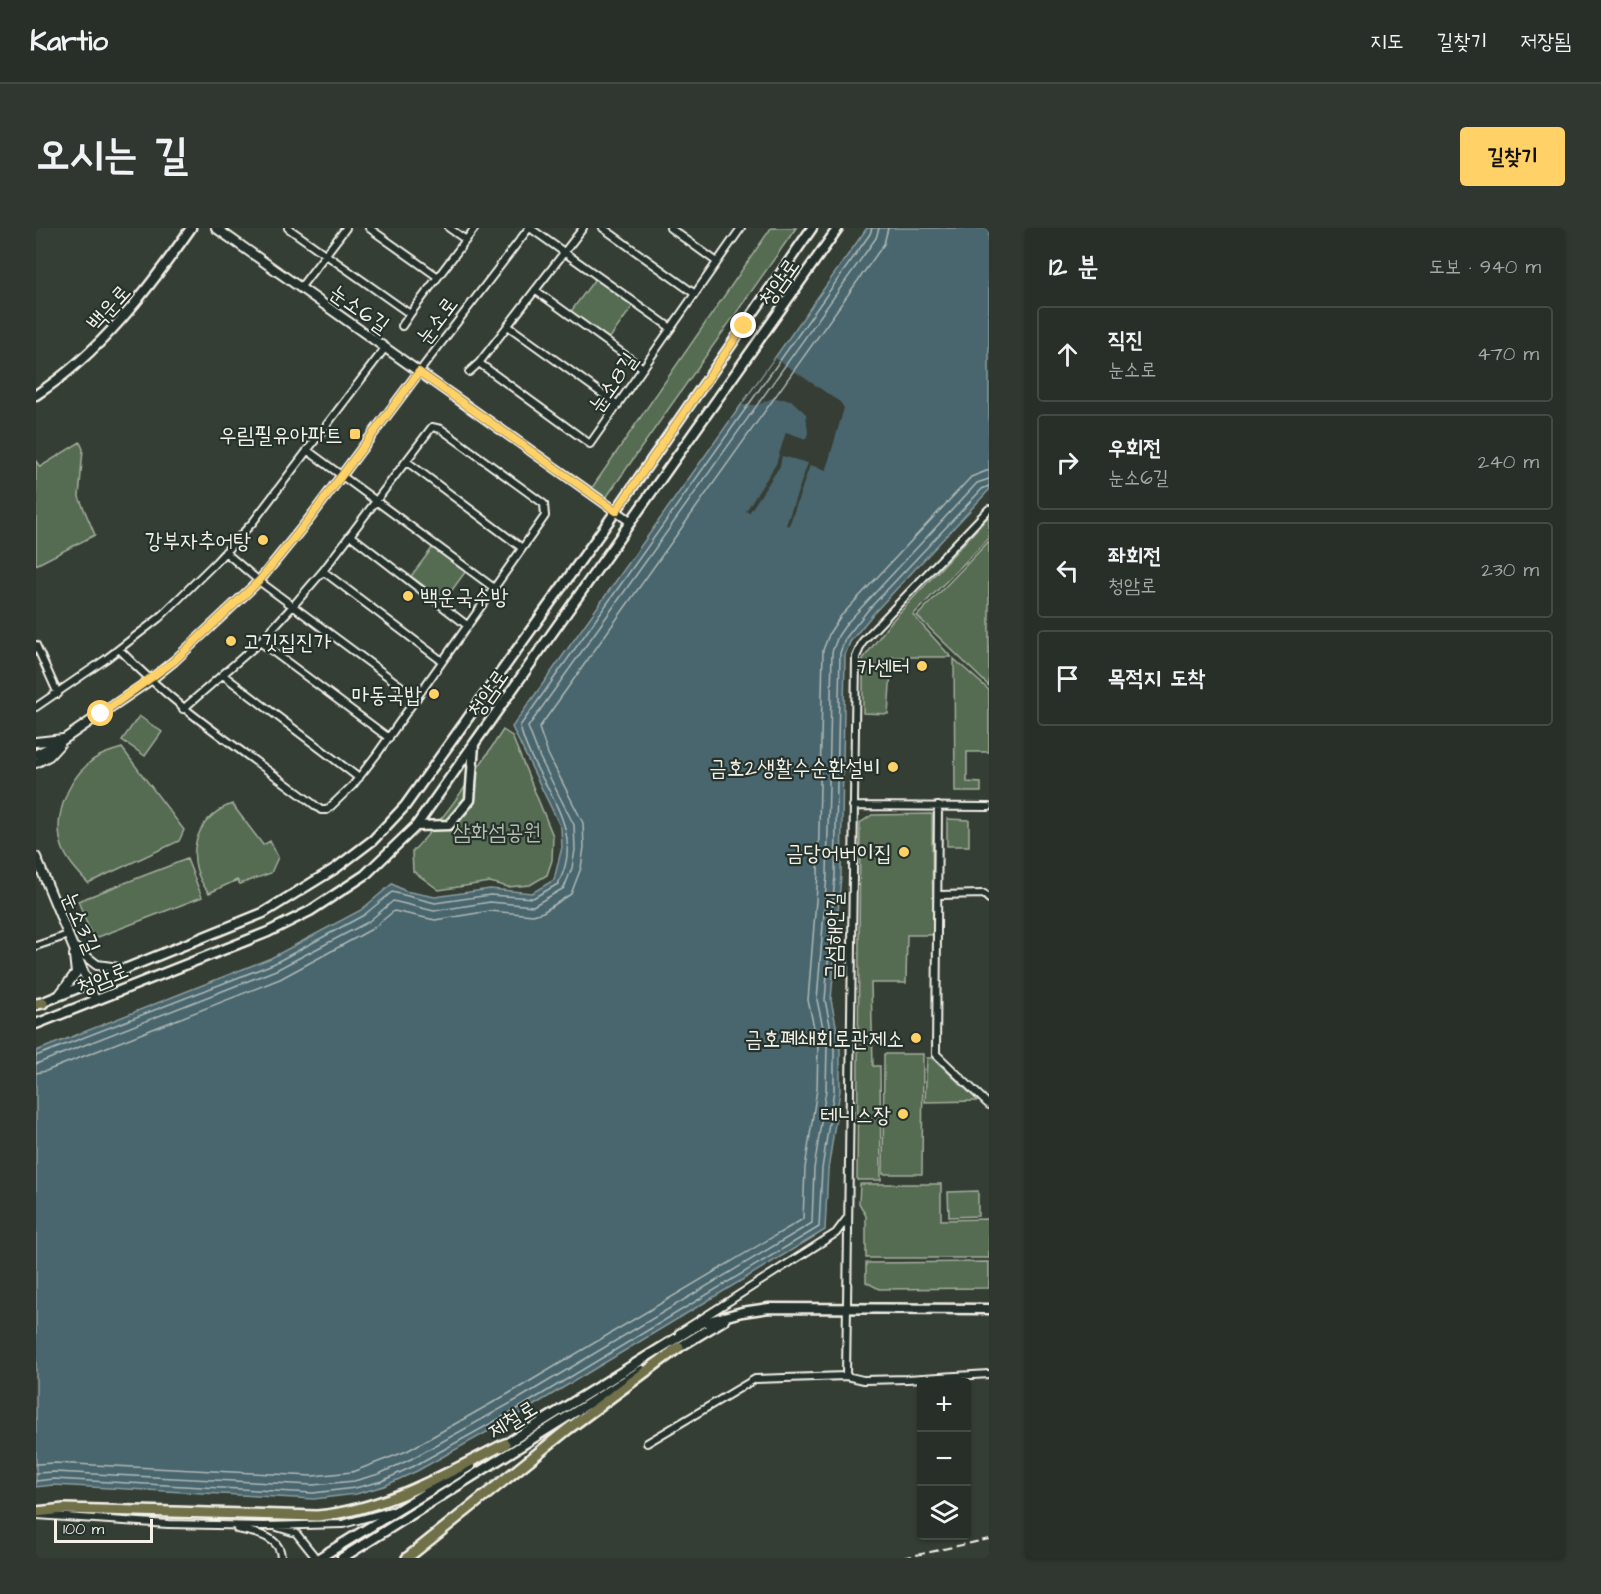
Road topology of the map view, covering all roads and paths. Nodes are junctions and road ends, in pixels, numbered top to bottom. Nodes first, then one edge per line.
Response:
1 (191, 228) edge
2 (216, 228) edge
3 (288, 228) edge
4 (346, 228) edge
5 (369, 228) edge
6 (448, 228) edge
7 (475, 228) edge
8 (530, 228) edge
9 (583, 228) edge
10 (603, 228) edge
11 (670, 228) edge
12 (740, 228) edge
13 (812, 228) edge
14 (838, 228) edge
15 (466, 240) junction
16 (564, 252) junction
17 (326, 254) junction
18 (717, 262) junction
19 (438, 277) junction
20 (300, 288) junction
21 (535, 290) junction
22 (695, 294) junction
23 (410, 314) junction
24 (402, 326) dead end
25 (508, 326) junction
26 (671, 328) junction
27 (385, 348) junction
28 (479, 363) junction
29 (643, 368) junction
30 (419, 372) junction
31 (469, 372) dead end
32 (36, 395) edge
33 (618, 405) junction
34 (306, 450) junction
35 (406, 461) junction
36 (342, 476) junction
37 (376, 501) junction
38 (989, 509) edge
39 (616, 511) junction
40 (630, 521) junction
41 (350, 535) junction
42 (522, 548) junction
43 (225, 552) junction
44 (324, 571) junction
45 (259, 581) junction
46 (494, 588) junction
47 (293, 606) junction
48 (468, 626) junction
49 (260, 642) junction
50 (36, 645) edge
51 (118, 649) junction
52 (442, 661) junction
53 (223, 675) junction
54 (149, 681) junction
55 (58, 694) junction
56 (417, 698) junction
57 (36, 707) edge
58 (183, 709) junction
59 (389, 738) junction
60 (65, 739) junction
61 (36, 742) edge
62 (474, 742) junction
63 (36, 754) edge
64 (36, 763) edge
65 (359, 778) junction
66 (853, 806) junction
67 (938, 806) junction
68 (989, 807) edge
69 (416, 826) junction
70 (36, 858) edge
71 (939, 895) junction
72 (989, 899) edge
73 (68, 935) junction
74 (37, 944) edge
75 (74, 947) junction
76 (128, 969) junction
77 (89, 985) junction
78 (58, 997) junction
79 (95, 1000) junction
80 (38, 1004) edge
81 (36, 1024) edge
82 (989, 1105) edge
83 (848, 1217) junction
84 (847, 1308) junction
85 (989, 1309) edge
86 (726, 1318) junction
87 (679, 1347) junction
88 (653, 1353) junction
89 (989, 1374) edge
90 (846, 1376) junction
91 (647, 1443) dead end
92 (505, 1444) junction
93 (405, 1506) junction
94 (36, 1513) edge
95 (228, 1526) junction
96 (265, 1526) junction
97 (281, 1558) edge
98 (318, 1558) edge
99 (342, 1558) edge
100 (406, 1558) edge

1 - 32 main road, 백운로
2 - 20 street, 눈소6길
3 - 17 street
4 - 17 street
5 - 19 street
6 - 15 street
7 - 15 street
8 - 16 street
8 - 30 street, 눈소로
9 - 16 street
10 - 22 street
11 - 18 street
12 - 18 street, 눈소8길
13 - 39 main road, 청암로
14 - 40 main road, 청암로
15 - 19 street
16 - 21 street
16 - 26 street
17 - 20 street
17 - 23 street
18 - 22 street, 눈소8길
19 - 23 street
20 - 27 street, 눈소6길
21 - 25 street
21 - 29 street
22 - 26 street, 눈소8길
23 - 24 street
25 - 28 street
25 - 33 street
26 - 29 street, 눈소8길
27 - 30 street, 눈소6길
27 - 34 street
28 - 31 street
28 - 33 street, 눈소8길
29 - 33 street, 눈소8길
30 - 36 street, 눈소로
30 - 39 street, 눈소6길
34 - 36 street
34 - 43 street
35 - 37 street
35 - 42 street
35 - 42 street
36 - 37 street
36 - 45 street, 눈소로
37 - 41 street
37 - 46 street
38 - 66 street, 금섬해안길
39 - 40 street, 눈소6길
39 - 76 main road, 청암로
40 - 62 main road, 청암로
41 - 44 street
41 - 48 street
42 - 46 street
43 - 45 street
43 - 51 street
44 - 47 street
44 - 52 street
45 - 47 street
45 - 54 street, 눈소로
46 - 48 street
47 - 49 street
47 - 56 street
48 - 52 street
49 - 53 street
49 - 59 street
50 - 55 street
51 - 54 street
51 - 55 street
52 - 56 street
53 - 58 street
53 - 65 street
54 - 58 street
54 - 60 street, 눈소로
55 - 57 street
56 - 59 street
58 - 65 street
59 - 65 street
60 - 61 street
60 - 63 street, 눈소로
60 - 64 street
62 - 69 main road, 청암로
62 - 69 main road
66 - 67 street
66 - 83 street, 금섬해안길
67 - 68 street
67 - 71 street
69 - 79 main road, 청암로
70 - 73 street, 눈소3길
71 - 72 street
71 - 82 street
73 - 74 street
73 - 75 street, 눈소3길
75 - 76 street
75 - 77 street, 눈소3길
75 - 78 street
76 - 77 main road, 청암로
77 - 78 main road, 청암로
77 - 79 street, 눈소3길
78 - 80 main road, 청암로
79 - 81 main road, 청암로
83 - 84 street, 금섬해안길
83 - 88 street
84 - 85 main road, 제철로
84 - 86 main road, 제철로
84 - 90 street, 금섬해안길
86 - 87 main road, 제철로
86 - 88 main road, 제철로
87 - 99 main road, 제철로
87 - 100 highway
88 - 92 main road, 제철로
89 - 90 street
90 - 91 street
92 - 93 main road, 제철로
92 - 94 highway
93 - 96 street
93 - 98 main road, 제철로
94 - 95 street
95 - 96 street
95 - 97 street
96 - 98 street

